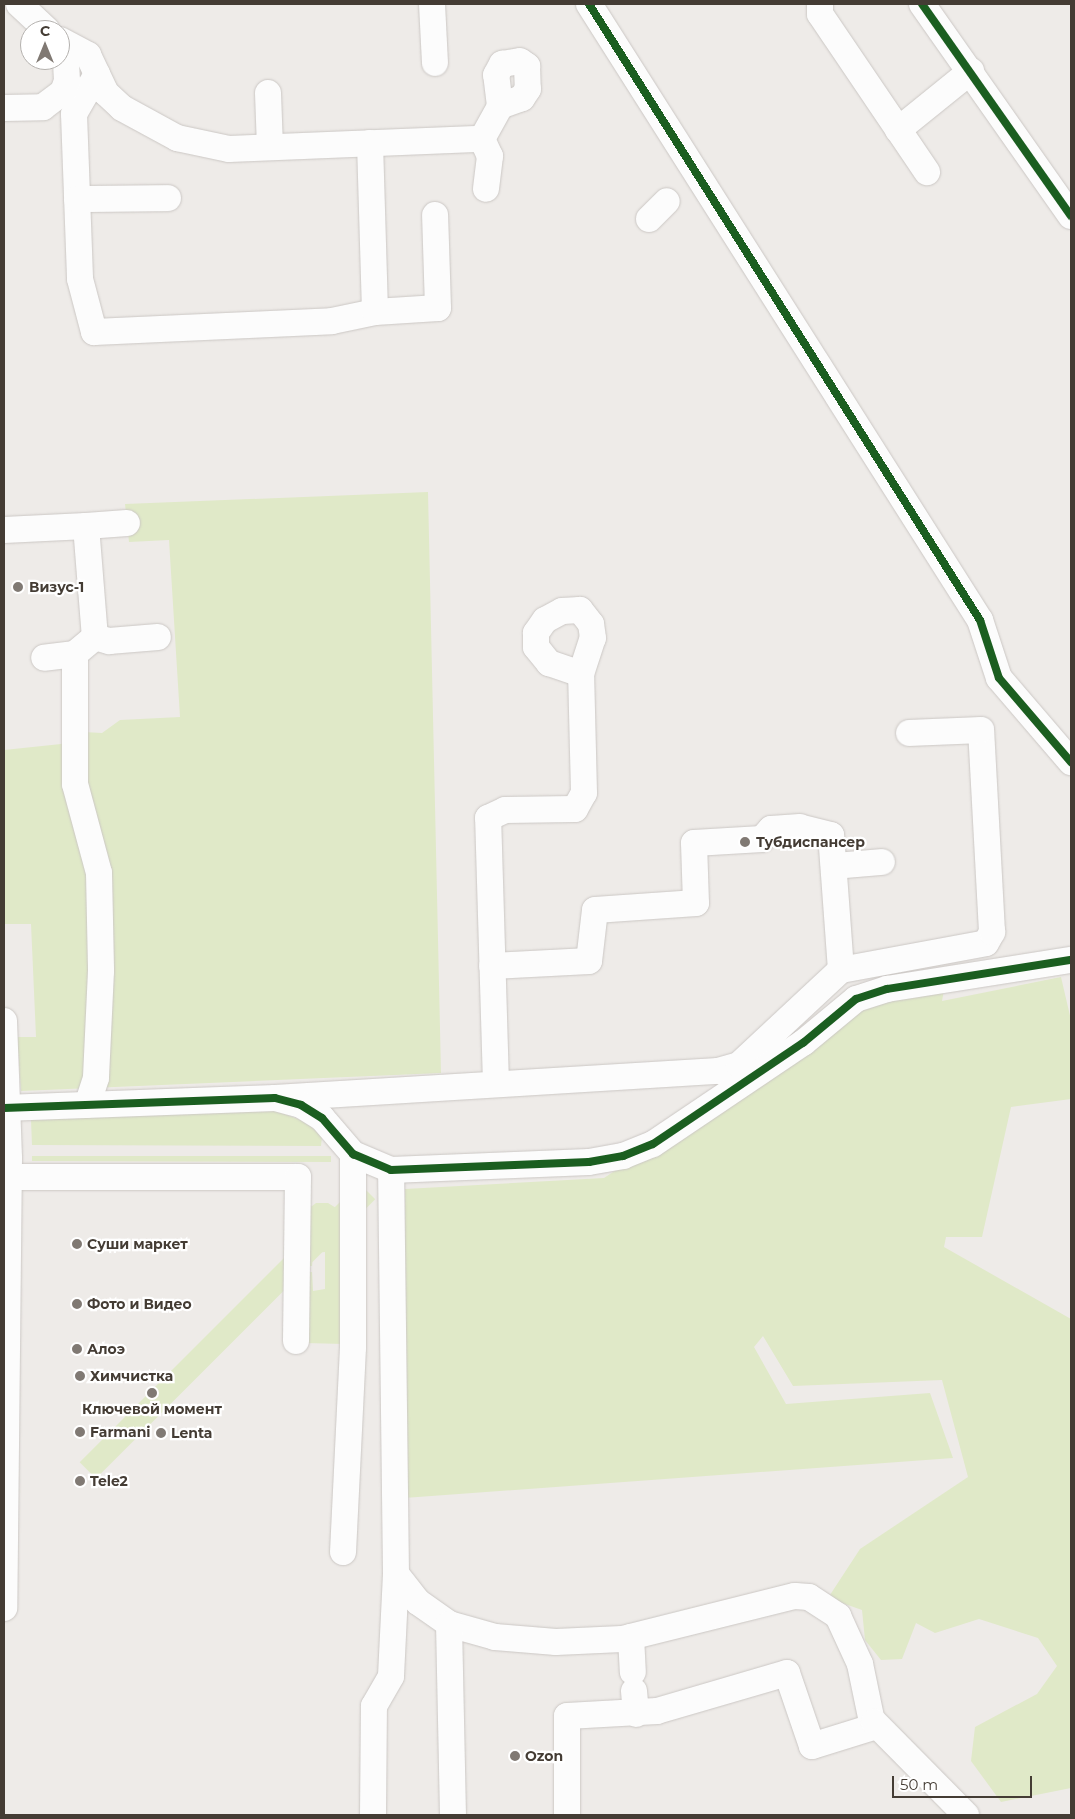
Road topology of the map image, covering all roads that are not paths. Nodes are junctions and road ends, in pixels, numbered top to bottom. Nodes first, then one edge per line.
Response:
1 (432, 4) edge
2 (590, 4) edge
3 (820, 4) edge
4 (922, 4) edge
5 (14, 11) edge
6 (29, 20) edge
7 (70, 45) edge
8 (434, 63) dead end
9 (65, 70) edge
10 (971, 71) junction
11 (97, 74) junction
12 (268, 93) dead end
13 (500, 106) dead end
14 (4, 108) edge
15 (898, 130) junction
16 (482, 139) junction
17 (370, 143) junction
18 (270, 147) junction
19 (927, 172) dead end
20 (486, 189) dead end
21 (168, 198) dead end
22 (77, 199) junction
23 (435, 216) dead end
24 (1071, 216) edge
25 (375, 312) junction
26 (127, 524) dead end
27 (86, 526) junction
28 (4, 530) edge
29 (95, 637) junction
30 (158, 637) dead end
31 (75, 654) junction
32 (44, 658) dead end
33 (581, 674) dead end
34 (909, 733) dead end
35 (1071, 762) edge
36 (882, 862) dead end
37 (834, 866) junction
38 (1071, 960) edge
39 (492, 966) junction
40 (841, 970) junction
41 (4, 1021) edge
42 (4, 1072) edge
43 (496, 1084) junction
44 (275, 1098) junction
45 (87, 1104) junction
46 (5, 1108) edge
47 (353, 1154) junction
48 (390, 1170) junction
49 (9, 1177) junction
50 (296, 1342) dead end
51 (342, 1552) dead end
52 (396, 1574) junction
53 (4, 1608) edge
54 (450, 1624) junction
55 (631, 1637) junction
56 (634, 1692) junction
57 (874, 1722) junction
58 (373, 1815) edge
59 (453, 1815) edge
60 (567, 1815) edge
61 (966, 1815) edge

1 - 8 street
2 - 35 street
3 - 15 street
4 - 10 street
5 - 6 street
7 - 11 street
9 - 14 street
10 - 15 street
10 - 24 street
11 - 18 street
11 - 22 street
12 - 18 street
13 - 16 street
15 - 19 street
16 - 17 street
16 - 20 street
17 - 18 street
17 - 25 street
21 - 22 street
22 - 25 street
23 - 25 street
26 - 27 street
27 - 28 street
27 - 29 street
29 - 30 street
29 - 31 street
31 - 32 street
31 - 45 street
33 - 39 street
34 - 40 street
36 - 37 street
37 - 39 street
37 - 40 street
38 - 48 street
39 - 43 street
40 - 43 street
41 - 42 street
42 - 46 street
43 - 44 street
44 - 45 street
44 - 47 street
45 - 46 street
46 - 49 street
47 - 48 street
47 - 51 street
48 - 52 street
49 - 50 street
49 - 53 street
52 - 54 street
52 - 58 street
54 - 55 street
54 - 59 street
55 - 56 street
55 - 57 street
56 - 57 street
56 - 60 street
57 - 61 street

